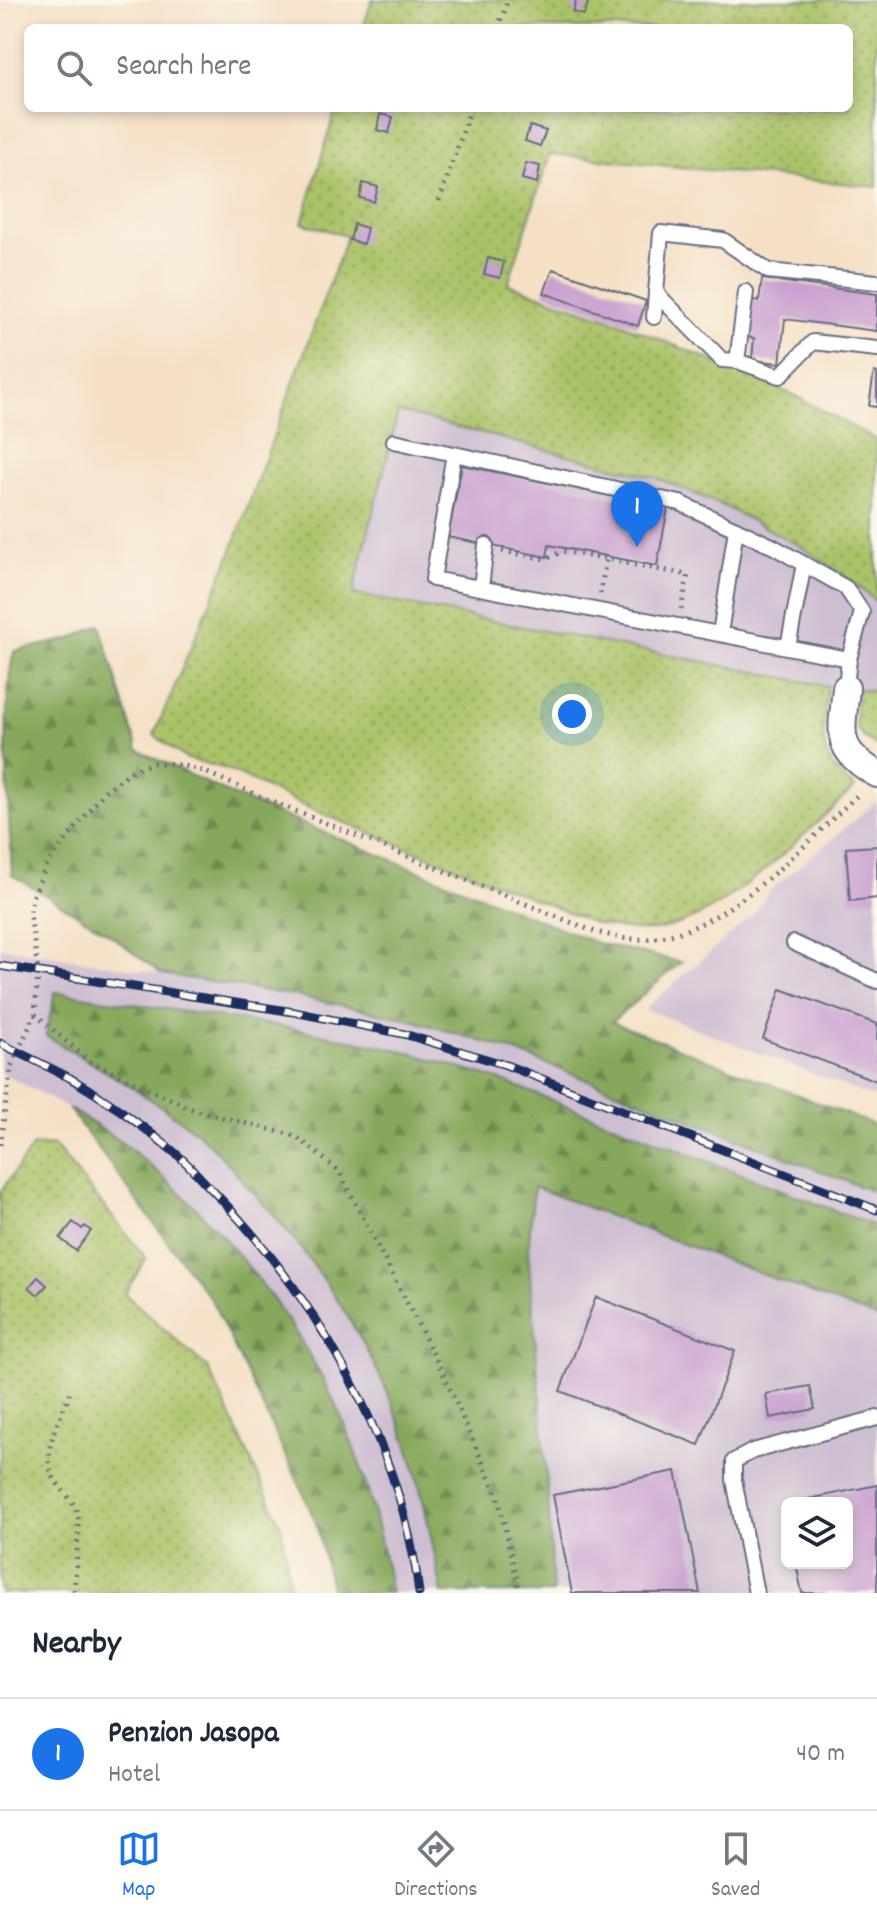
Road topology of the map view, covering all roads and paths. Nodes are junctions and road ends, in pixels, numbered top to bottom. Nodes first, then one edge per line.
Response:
1 (508, 0) edge
2 (499, 24) edge
3 (470, 112) edge
4 (439, 201) dead end
5 (877, 282) edge
6 (746, 292) dead end
7 (656, 293) junction
8 (654, 317) dead end
9 (877, 349) edge
10 (737, 361) junction
11 (394, 441) dead end
12 (454, 454) junction
13 (736, 529) junction
14 (486, 547) joint
15 (606, 560) junction
16 (804, 564) junction
17 (481, 588) junction
18 (597, 611) junction
19 (678, 626) junction
20 (720, 634) junction
21 (788, 647) junction
22 (849, 659) junction
23 (846, 688) joint
24 (872, 781) edge
25 (794, 943) dead end
26 (877, 981) edge
27 (35, 1014) junction
28 (0, 1069) edge
29 (10, 1074) junction
30 (0, 1145) edge
31 (70, 1393) dead end
32 (877, 1418) edge
33 (74, 1593) edge
34 (520, 1593) edge
35 (756, 1593) edge

1 - 2 path
3 - 4 path
5 - 7 lane
6 - 10 lane
7 - 8 lane
7 - 10 lane
9 - 10 lane
11 - 12 lane
12 - 13 lane
12 - 17 lane
13 - 16 lane
13 - 20 lane
14 - 15 path
14 - 17 lane
15 - 18 path
15 - 19 path
16 - 21 lane
16 - 22 lane
17 - 18 lane
18 - 19 lane
19 - 20 lane
20 - 21 lane
21 - 22 lane
22 - 23 lane
23 - 24 street
24 - 27 path
25 - 26 lane
27 - 29 path
27 - 34 path
28 - 29 path
29 - 30 path
31 - 33 path
32 - 35 lane

